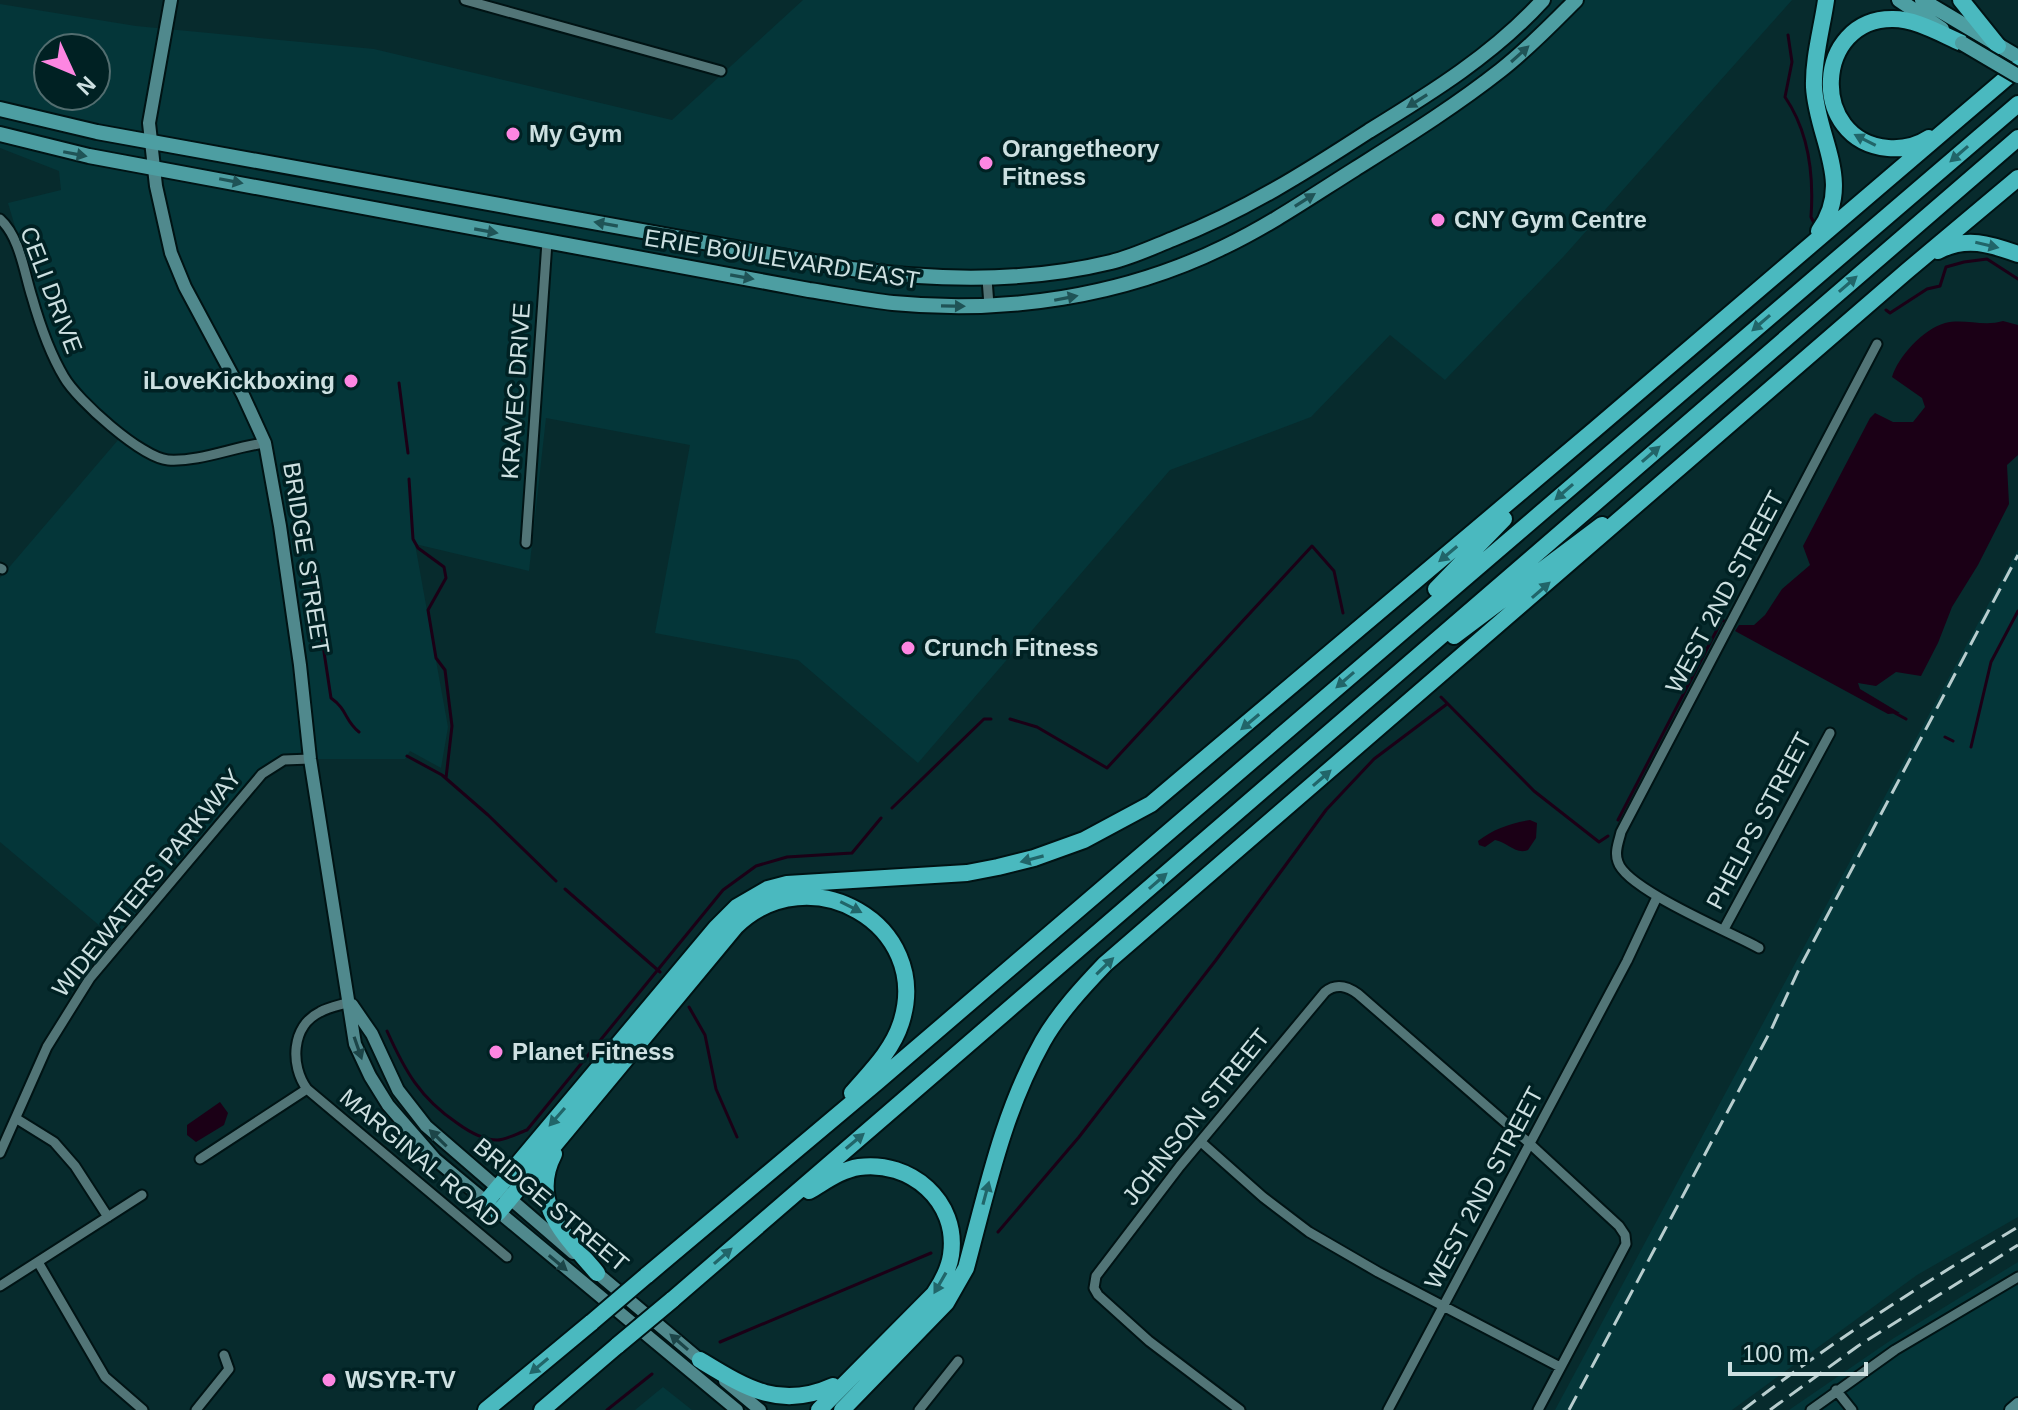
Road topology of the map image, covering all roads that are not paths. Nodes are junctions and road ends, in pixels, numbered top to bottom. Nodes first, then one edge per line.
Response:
1 (171, 0) edge
2 (465, 0) edge
3 (1543, 0) edge
4 (1576, 0) edge
5 (1826, 0) edge
6 (1899, 0) edge
7 (1922, 0) edge
8 (1961, 0) edge
9 (1962, 43) junction
10 (2008, 51) edge
11 (2018, 68) edge
12 (721, 71) dead end
13 (2018, 76) edge
14 (2018, 104) edge
15 (0, 109) edge
16 (1960, 117) junction
17 (0, 134) edge
18 (2018, 138) edge
19 (151, 140) junction
20 (154, 168) junction
21 (2018, 178) edge
22 (2, 220) edge
23 (547, 242) junction
24 (2018, 254) edge
25 (1786, 268) junction
26 (1907, 271) junction
27 (987, 279) junction
28 (989, 305) junction
29 (1877, 344) dead end
30 (1593, 431) junction
31 (265, 443) junction
32 (1694, 458) junction
33 (526, 543) dead end
34 (1382, 648) junction
35 (1830, 733) dead end
36 (310, 759) junction
37 (1297, 762) junction
38 (1657, 897) junction
39 (1724, 929) junction
40 (1759, 948) dead end
41 (350, 1002) junction
42 (307, 1089) junction
43 (17, 1119) junction
44 (821, 1127) junction
45 (567, 1129) junction
46 (1201, 1142) junction
47 (1529, 1143) junction
48 (0, 1153) edge
49 (200, 1159) dead end
50 (142, 1195) dead end
51 (497, 1201) junction
52 (775, 1212) junction
53 (108, 1217) junction
54 (507, 1257) dead end
55 (38, 1262) junction
56 (597, 1273) junction
57 (2016, 1278) edge
58 (0, 1286) edge
59 (2018, 1290) edge
60 (1444, 1306) junction
61 (224, 1355) dead end
62 (700, 1360) junction
63 (958, 1361) dead end
64 (1560, 1367) junction
65 (855, 1372) junction
66 (1836, 1390) junction
67 (2018, 1404) edge
68 (1238, 1409) edge
69 (143, 1410) edge
70 (196, 1410) edge
71 (486, 1410) edge
72 (542, 1410) edge
73 (737, 1410) edge
74 (760, 1410) edge
75 (819, 1410) edge
76 (845, 1410) edge
77 (919, 1410) edge
78 (1388, 1410) edge
79 (1538, 1410) edge
80 (1811, 1410) edge
81 (1852, 1410) edge
82 (2011, 1410) edge

1 - 19 main road, BRIDGE STREET
2 - 12 street
3 -> 27 main road, ERIE BOULEVARD EAST
28 -> 4 main road, ERIE BOULEVARD EAST
5 - 25 highway
6 - 9 main road
7 - 10 main road
8 - 10 highway
9 - 13 main road, bridge
16 -> 9 highway
11 - 16 highway
14 -> 34 highway
15 - 19 main road, ERIE BOULEVARD EAST
16 - 25 highway
17 -> 20 main road, ERIE BOULEVARD EAST
37 -> 18 highway
19 - 20 main road, BRIDGE STREET
27 -> 19 main road, ERIE BOULEVARD EAST
20 -> 23 main road, ERIE BOULEVARD EAST
20 - 31 main road, BRIDGE STREET
21 - 26 highway
22 - 31 street, CELI DRIVE
23 -> 28 main road, ERIE BOULEVARD EAST
23 - 33 street, KRAVEC DRIVE
26 -> 24 highway
25 - 30 highway
26 - 32 highway
27 - 28 street
29 - 38 street, WEST 2ND STREET
30 - 34 highway
30 -> 51 highway
31 - 36 main road, BRIDGE STREET
32 - 37 highway
76 -> 32 highway
34 -> 44 highway
35 - 39 street, PHELPS STREET
36 - 41 main road, BRIDGE STREET
36 - 43 street, WIDEWATERS PARKWAY
52 -> 37 highway
38 - 39 street
38 - 47 street, WEST 2ND STREET
39 - 40 street
41 - 42 street
51 -> 41 main road, BRIDGE STREET
41 -> 51 main road, BRIDGE STREET
42 - 49 street
42 - 54 street, MARGINAL ROAD
43 - 48 street, WIDEWATERS PARKWAY
43 - 53 street
45 -> 44 highway
44 -> 71 highway, bridge
45 - 51 highway
45 - 56 highway
46 - 47 street, JOHNSON STREET
46 - 60 street
46 - 68 street, JOHNSON STREET
47 - 60 street, WEST 2ND STREET
47 - 64 street
50 - 53 street
51 - 56 main road, BRIDGE STREET
51 -> 73 main road, BRIDGE STREET
52 -> 65 highway
72 -> 52 highway, bridge
53 - 55 street
55 - 58 street
55 - 69 street
62 -> 56 main road, BRIDGE STREET
57 - 59 street
57 - 66 street
60 - 64 street
60 - 78 street, WEST 2ND STREET
61 - 70 street
62 - 65 highway
62 - 74 main road, BRIDGE STREET
63 - 77 street
64 - 79 street
65 - 75 highway
66 - 80 street
66 - 81 street
67 - 82 main road

